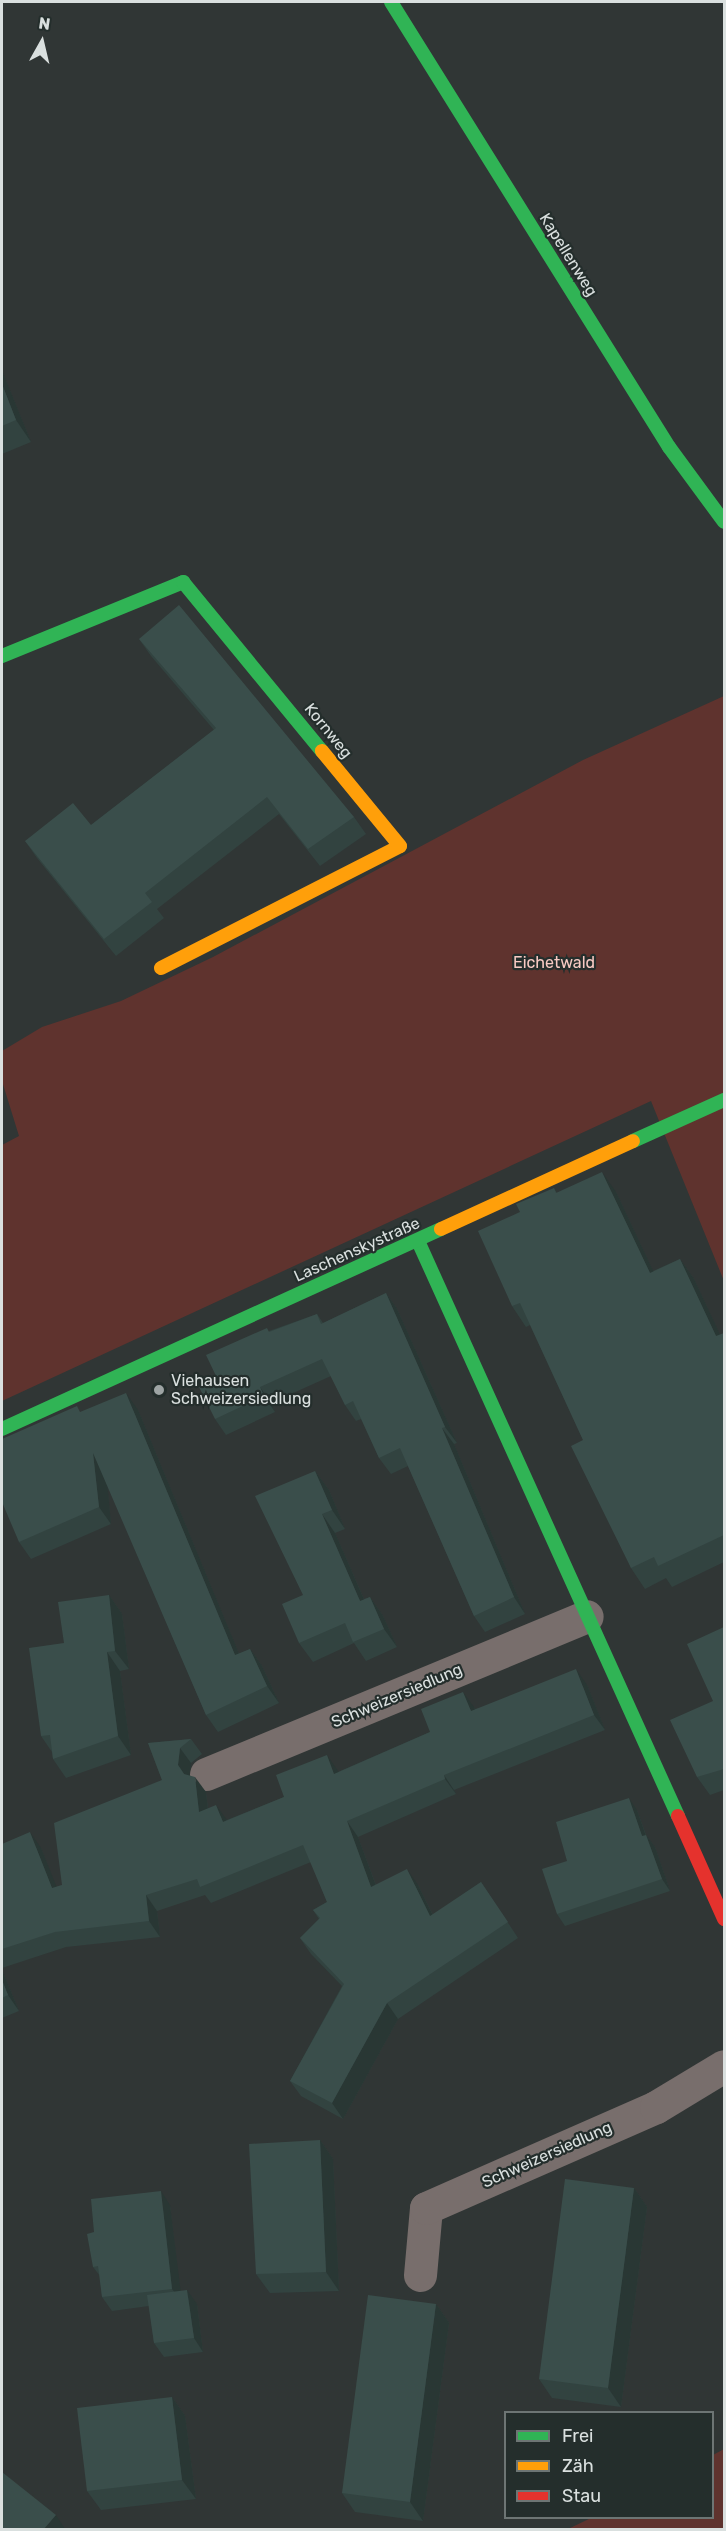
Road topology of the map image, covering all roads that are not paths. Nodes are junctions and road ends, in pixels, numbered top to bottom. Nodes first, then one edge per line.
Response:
1 (391, 2) edge
2 (724, 522) edge
3 (2, 656) edge
4 (161, 968) dead end
5 (724, 1100) edge
6 (418, 1240) junction
7 (2, 1429) edge
8 (587, 1616) junction
9 (206, 1774) dead end
10 (724, 1919) edge
11 (724, 2066) edge
12 (420, 2275) dead end

1 - 2 street, Kapellenweg
3 - 4 street, Kornweg
5 - 6 street, Laschenskystraße
6 - 7 street, Laschenskystraße
6 - 8 street
8 - 9 street, Schweizersiedlung
8 - 10 street
11 - 12 street, Schweizersiedlung

